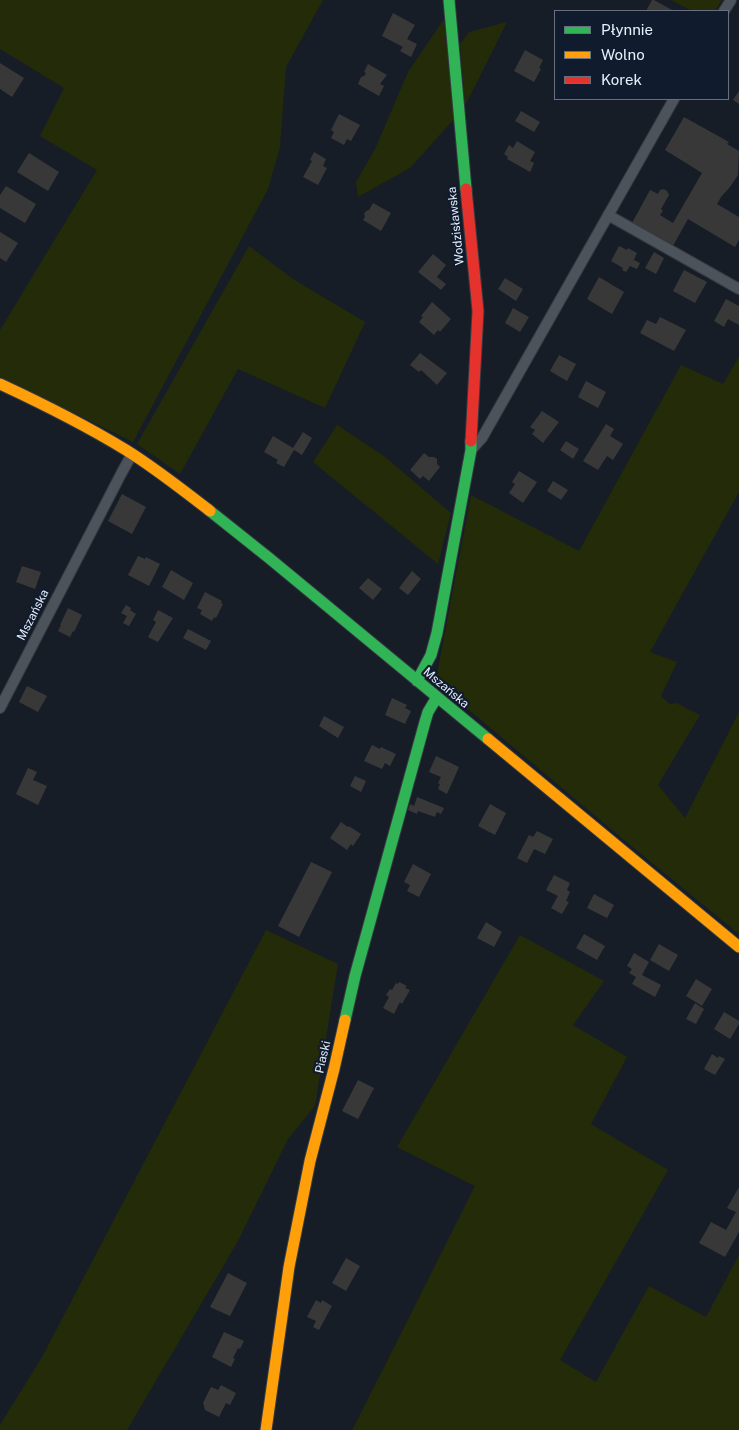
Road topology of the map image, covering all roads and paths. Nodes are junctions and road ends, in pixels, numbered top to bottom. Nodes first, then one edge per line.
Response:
1 (449, 0) edge
2 (673, 100) edge
3 (608, 215) junction
4 (739, 289) edge
5 (0, 384) edge
6 (471, 450) junction
7 (132, 454) junction
8 (417, 681) junction
9 (436, 697) junction
10 (0, 708) edge
11 (739, 947) edge
12 (266, 1430) edge

1 - 6 street, Wodzisławska
2 - 3 street, Wodzisławska
3 - 4 street
3 - 6 street, Wodzisławska
5 - 7 street, Mszańska
6 - 8 street, Wodzisławska
7 - 8 street, Mszańska
7 - 10 street, Mszańska
8 - 9 street, Mszańska
9 - 11 street, Mszańska
9 - 12 street, Piaski

